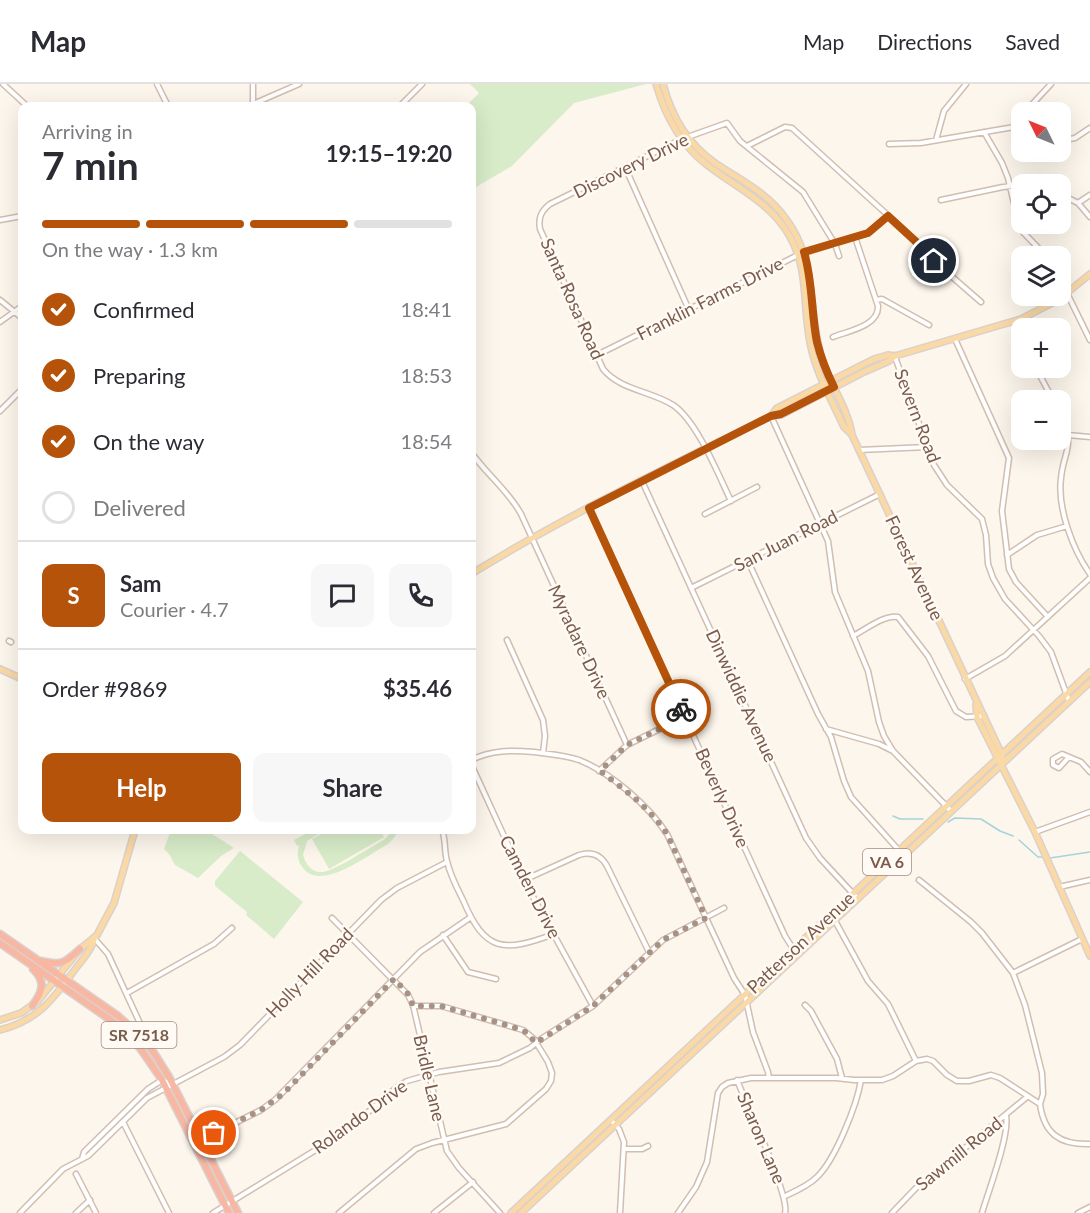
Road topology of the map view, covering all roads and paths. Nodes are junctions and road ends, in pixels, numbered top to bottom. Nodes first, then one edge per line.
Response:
1 (3, 84) edge
2 (158, 84) edge
3 (253, 84) edge
4 (299, 84) edge
5 (422, 84) edge
6 (656, 84) edge
7 (663, 84) edge
8 (966, 84) edge
9 (1051, 84) edge
10 (23, 102) edge
11 (166, 102) edge
12 (253, 102) edge
13 (260, 102) edge
14 (404, 102) edge
15 (1034, 102) edge
16 (1011, 128) edge
17 (1090, 128) edge
18 (984, 132) junction
19 (685, 138) junction
20 (1071, 139) edge
21 (936, 141) junction
22 (889, 144) dead end
23 (747, 146) junction
24 (625, 167) junction
25 (1010, 186) junction
26 (1090, 195) edge
27 (941, 200) dead end
28 (1071, 200) edge
29 (1078, 203) junction
30 (540, 216) joint
31 (888, 216) junction
32 (18, 217) edge
33 (1090, 217) edge
34 (0, 220) edge
35 (855, 237) junction
36 (835, 244) junction
37 (1036, 246) edge
38 (801, 254) junction
39 (839, 256) dead end
40 (1090, 274) edge
41 (1071, 289) edge
42 (0, 300) edge
43 (876, 300) junction
44 (1071, 300) edge
45 (981, 302) dead end
46 (1047, 306) edge
47 (18, 309) edge
48 (689, 309) junction
49 (15, 312) junction
50 (18, 315) edge
51 (0, 322) edge
52 (929, 325) dead end
53 (833, 337) dead end
54 (955, 339) junction
55 (1090, 340) edge
56 (597, 355) junction
57 (895, 356) junction
58 (831, 381) junction
59 (824, 384) junction
60 (834, 387) junction
61 (828, 390) junction
62 (18, 393) edge
63 (0, 411) edge
64 (771, 416) junction
65 (852, 435) junction
66 (1071, 435) edge
67 (1090, 437) edge
68 (927, 447) junction
69 (704, 448) junction
70 (859, 450) junction
71 (1068, 450) edge
72 (476, 458) edge
73 (642, 481) junction
74 (757, 487) dead end
75 (880, 494) junction
76 (731, 501) junction
77 (589, 508) junction
78 (705, 514) dead end
79 (821, 524) junction
80 (1067, 526) junction
81 (531, 538) junction
82 (1007, 555) junction
83 (748, 561) junction
84 (476, 571) edge
85 (1090, 576) edge
86 (691, 588) junction
87 (1047, 617) junction
88 (1034, 630) junction
89 (853, 636) junction
90 (507, 640) dead end
91 (0, 669) edge
92 (1090, 672) edge
93 (18, 677) edge
94 (965, 679) junction
95 (1090, 682) edge
96 (1067, 694) junction
97 (1069, 701) junction
98 (981, 716) junction
99 (684, 717) junction
100 (826, 729) junction
101 (627, 745) junction
102 (893, 751) junction
103 (543, 753) junction
104 (1069, 758) dead end
105 (476, 759) edge
106 (1000, 759) junction
107 (600, 771) junction
108 (1090, 772) edge
109 (476, 773) edge
110 (949, 809) junction
111 (1090, 812) edge
112 (1035, 832) junction
113 (134, 834) edge
114 (443, 834) edge
115 (902, 853) junction
116 (447, 862) junction
117 (524, 880) junction
118 (918, 880) dead end
119 (1090, 880) edge
120 (1059, 887) junction
121 (853, 894) junction
122 (858, 899) junction
123 (724, 908) dead end
124 (831, 914) junction
125 (471, 917) junction
126 (332, 918) dead end
127 (706, 918) junction
128 (835, 920) junction
129 (231, 927) dead end
130 (0, 934) edge
131 (348, 934) junction
132 (554, 934) junction
133 (443, 935) junction
134 (94, 938) junction
135 (1082, 939) junction
136 (0, 943) edge
137 (80, 949) junction
138 (649, 952) junction
139 (795, 952) junction
140 (1090, 956) edge
141 (22, 958) junction
142 (38, 960) junction
143 (1013, 973) junction
144 (58, 979) junction
145 (394, 979) junction
146 (496, 979) dead end
147 (65, 983) junction
148 (127, 993) junction
149 (745, 995) junction
150 (87, 999) junction
151 (747, 1002) junction
152 (805, 1005) dead end
153 (32, 1006) junction
154 (413, 1006) junction
155 (593, 1006) junction
156 (0, 1020) edge
157 (0, 1030) edge
158 (536, 1043) junction
159 (152, 1050) junction
160 (916, 1061) junction
161 (428, 1075) junction
162 (769, 1078) junction
163 (842, 1078) junction
164 (162, 1080) junction
165 (737, 1080) junction
166 (861, 1080) junction
167 (169, 1086) junction
168 (1028, 1097) junction
169 (1040, 1104) junction
170 (1006, 1116) junction
171 (123, 1122) junction
172 (613, 1122) junction
173 (201, 1140) junction
174 (444, 1140) junction
175 (1090, 1144) edge
176 (648, 1146) dead end
177 (624, 1149) junction
178 (82, 1159) junction
179 (76, 1174) dead end
180 (473, 1182) junction
181 (785, 1196) junction
182 (90, 1200) junction
183 (228, 1203) junction
184 (1090, 1207) edge
185 (20, 1213) edge
186 (76, 1213) edge
187 (96, 1213) edge
188 (169, 1213) edge
189 (213, 1213) edge
190 (229, 1213) edge
191 (238, 1213) edge
192 (339, 1213) edge
193 (434, 1213) edge
194 (500, 1213) edge
195 (511, 1213) edge
196 (521, 1213) edge
197 (620, 1213) edge
198 (678, 1213) edge
199 (785, 1213) edge
200 (892, 1213) edge
201 (982, 1213) edge
202 (1078, 1213) edge

1 - 10 street
2 - 11 street
3 - 12 street
4 - 13 street
5 - 14 street
6 - 19 main road, Forest Avenue
7 - 19 main road, Forest Avenue
8 - 21 street
9 - 15 street
16 - 18 street
17 - 20 street
18 - 21 street
18 - 25 street
19 - 23 street, Discovery Drive
19 - 24 street, Discovery Drive
19 - 38 main road, Forest Avenue
21 - 22 street
23 - 31 street
23 - 36 street
24 - 30 street, Discovery Drive
24 - 48 street
25 - 27 street
25 - 37 street
26 - 29 street
28 - 29 street
29 - 33 street
30 - 56 street, Santa Rosa Road
31 - 35 street, Franklin Farms Drive
31 - 45 street
32 - 34 street
35 - 36 street, Franklin Farms Drive
35 - 43 street
36 - 38 street, Franklin Farms Drive
36 - 39 street
38 - 48 street, Franklin Farms Drive
38 - 58 main road, Forest Avenue
38 - 59 main road, Forest Avenue
40 - 41 main road
42 - 49 street
43 - 52 street
43 - 53 street
44 - 55 street
46 - 54 main road
47 - 49 street
48 - 56 street, Franklin Farms Drive
49 - 50 street
49 - 51 street
54 - 57 main road
54 - 82 street
56 - 69 street, Santa Rosa Road
57 - 58 main road
57 - 60 main road
57 - 68 street, Severn Road
58 - 59 main road
58 - 60 main road, Forest Avenue
59 - 61 main road, Forest Avenue
59 - 64 main road
60 - 61 main road
60 - 65 main road, Forest Avenue
61 - 64 main road
61 - 65 main road, Forest Avenue
62 - 63 street
64 - 69 main road
64 - 79 street
65 - 70 main road, Forest Avenue
66 - 67 street
68 - 70 street
68 - 88 street, Severn Road
69 - 73 main road
69 - 76 street, Santa Rosa Road
70 - 75 main road, Forest Avenue
71 - 80 street
72 - 81 street, Myradare Drive
73 - 77 main road
73 - 86 street, Dinwiddie Avenue
74 - 76 street
75 - 79 street, San Juan Road
75 - 94 main road, Forest Avenue
76 - 78 street
77 - 81 main road
77 - 99 street, Beverly Drive
79 - 83 street, San Juan Road
79 - 89 street
80 - 82 street
80 - 85 street
81 - 84 main road
81 - 101 street, Myradare Drive
82 - 87 street
83 - 86 street, San Juan Road
83 - 100 street
85 - 87 street
86 - 121 street, Dinwiddie Avenue
87 - 88 street
88 - 94 street
88 - 96 street, Severn Road
89 - 98 street
89 - 102 street
90 - 103 street
91 - 93 main road
92 - 96 main road, Patterson Avenue / VA 6
94 - 98 main road, Forest Avenue
95 - 97 main road, Patterson Avenue / VA 6
96 - 97 street, Severn Road
96 - 106 main road, Patterson Avenue / VA 6
97 - 106 main road, Patterson Avenue / VA 6
98 - 106 main road, Forest Avenue
99 - 101 street
99 - 139 street, Beverly Drive
100 - 102 street
100 - 115 street
101 - 107 street
102 - 110 street
103 - 105 street
103 - 107 street
104 - 108 street
106 - 110 main road, Patterson Avenue / VA 6
106 - 112 main road, Forest Avenue
107 - 127 street
109 - 117 street, Camden Drive
110 - 115 main road, Patterson Avenue / VA 6
111 - 112 street
112 - 120 main road, Forest Avenue
113 - 134 main road
114 - 116 street
115 - 121 main road, Patterson Avenue / VA 6
115 - 122 main road, Patterson Avenue / VA 6
116 - 125 street
116 - 131 street, Holly Hill Road
117 - 132 street, Camden Drive
117 - 138 street
118 - 143 street
119 - 120 street
120 - 135 main road, Forest Avenue
121 - 122 street, Dinwiddie Avenue
121 - 124 main road, Patterson Avenue / VA 6
122 - 128 main road, Patterson Avenue / VA 6
123 - 127 street, Rolando Drive
124 - 128 street
124 - 139 main road, Patterson Avenue / VA 6
125 - 132 street
125 - 133 street
126 - 131 street, Bridle Lane
127 - 138 street, Rolando Drive
127 - 149 street
128 - 139 main road, Patterson Avenue / VA 6
128 - 160 street
129 - 148 street
130 - 142 highway, SR 7518
131 - 145 street, Bridle Lane
131 - 167 street, Holly Hill Road
132 - 155 street, Camden Drive
133 - 145 street
133 - 146 street
134 - 137 main road
134 - 147 main road
134 - 148 street
135 - 140 main road, Forest Avenue
135 - 143 street
136 - 141 highway, SR 7518
137 - 142 highway
137 - 144 main road
138 - 155 street, Rolando Drive
139 - 149 main road, Patterson Avenue / VA 6
139 - 151 main road, Patterson Avenue / VA 6
141 - 144 highway, SR 7518
141 - 153 highway
142 - 144 highway, SR 7518
143 - 169 street
144 - 147 highway, SR 7518
144 - 153 main road
145 - 154 street, Bridle Lane
145 - 173 street
147 - 150 highway, SR 7518
147 - 157 main road
148 - 159 street
149 - 151 street
149 - 172 main road, Patterson Avenue / VA 6
150 - 159 highway, SR 7518
150 - 164 highway, SR 7518
151 - 162 street
151 - 172 main road, Patterson Avenue / VA 6
152 - 163 street
153 - 156 main road
154 - 158 street
154 - 161 street, Bridle Lane
155 - 158 street, Rolando Drive
158 - 161 street, Rolando Drive
158 - 174 street
159 - 167 highway, SR 7518
160 - 166 street
160 - 168 street
161 - 174 street, Bridle Lane
161 - 183 street, Rolando Drive
162 - 163 street
162 - 165 street
163 - 166 street
164 - 167 highway, SR 7518
164 - 178 street
165 - 181 street, Sharon Lane
165 - 198 street
166 - 181 street
167 - 171 street, Holly Hill Road
167 - 173 highway, SR 7518
167 - 183 highway, SR 7518
168 - 169 street
168 - 170 street, Sawmill Road
169 - 175 street
170 - 200 street, Sawmill Road
170 - 201 street
171 - 178 street, Holly Hill Road
171 - 188 street
172 - 177 street
172 - 195 main road, Patterson Avenue / VA 6
172 - 196 main road, Patterson Avenue / VA 6
173 - 183 highway, SR 7518
174 - 180 street, Bridle Lane
174 - 192 street
176 - 177 street
177 - 197 street
178 - 185 street
179 - 182 street
180 - 193 street
180 - 194 street, Bridle Lane
181 - 199 street
182 - 186 street
182 - 187 street
183 - 189 street, Rolando Drive
183 - 190 highway, SR 7518
183 - 191 highway, SR 7518
184 - 202 street

